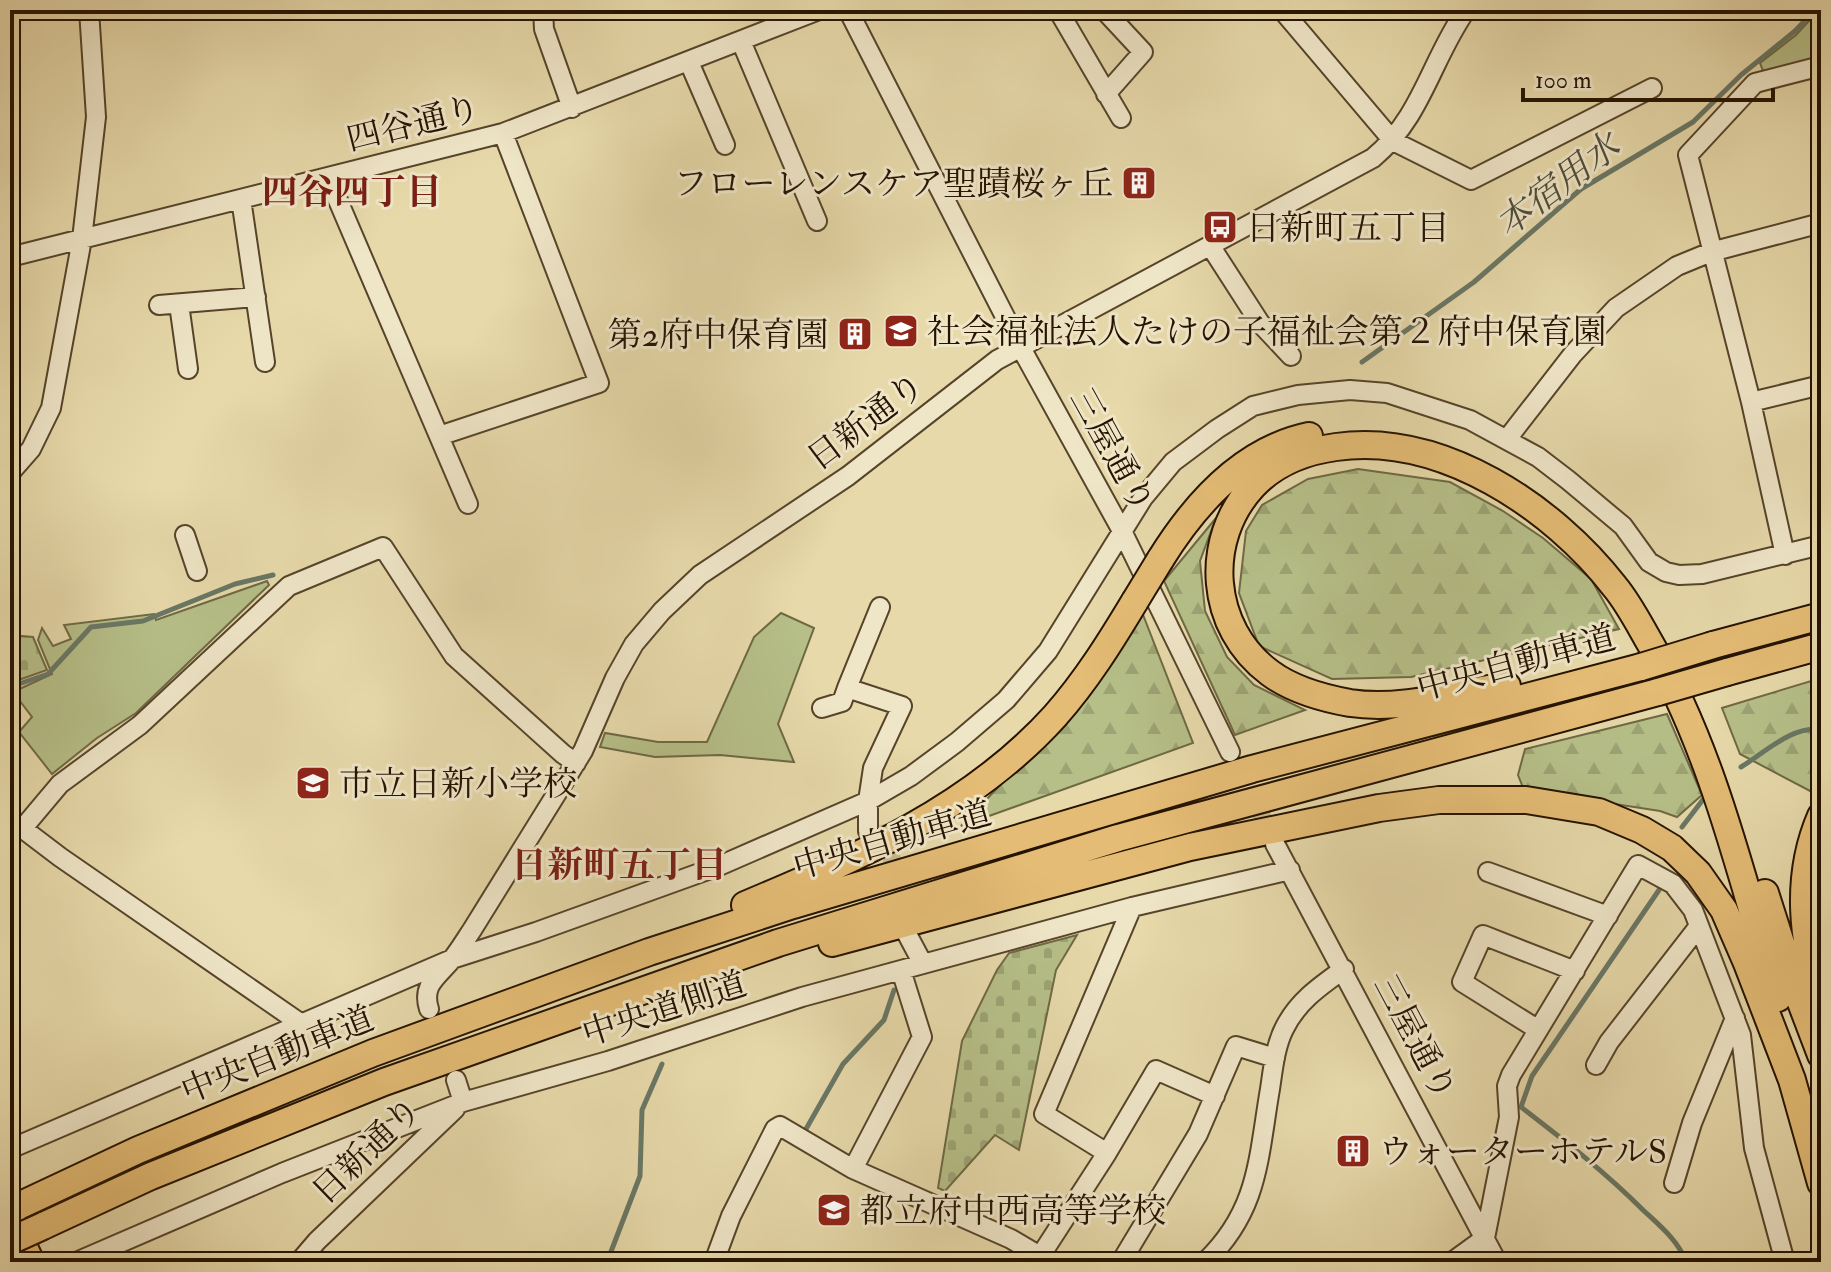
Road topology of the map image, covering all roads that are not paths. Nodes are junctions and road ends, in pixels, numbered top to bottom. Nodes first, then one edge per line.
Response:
1 (89, 10) edge
2 (543, 10) edge
3 (819, 10) edge
4 (848, 10) edge
5 (1104, 10) edge
6 (1282, 10) edge
7 (1466, 10) edge
8 (1066, 13) edge
9 (741, 41) junction
10 (689, 62) junction
11 (1821, 66) edge
12 (1652, 88) dead end
13 (1106, 94) junction
14 (572, 108) junction
15 (1121, 118) dead end
16 (503, 133) junction
17 (1393, 141) junction
18 (725, 145) dead end
19 (328, 177) junction
20 (241, 199) junction
21 (817, 221) dead end
22 (1821, 223) edge
23 (82, 239) junction
24 (1211, 247) junction
25 (1711, 252) junction
26 (10, 257) edge
27 (256, 297) junction
28 (179, 304) junction
29 (159, 305) dead end
30 (1020, 346) junction
31 (1291, 356) dead end
32 (265, 362) dead end
33 (188, 369) dead end
34 (1821, 385) edge
35 (1751, 402) junction
36 (439, 436) junction
37 (1507, 439) junction
38 (10, 473) edge
39 (468, 504) dead end
40 (1122, 531) junction
41 (185, 535) dead end
42 (1821, 545) edge
43 (1785, 555) junction
44 (197, 571) dead end
45 (880, 607) dead end
46 (1821, 616) edge
47 (1821, 646) edge
48 (1641, 667) junction
49 (847, 688) junction
50 (822, 708) dead end
51 (1230, 752) tunnel mouth
52 (576, 763) junction
53 (868, 801) junction
54 (1821, 816) edge
55 (16, 824) edge
56 (875, 828) tunnel mouth
57 (1275, 844) tunnel mouth
58 (1290, 870) junction
59 (1488, 872) dead end
60 (1132, 907) junction
61 (1608, 916) junction
62 (1699, 926) junction
63 (911, 933) tunnel mouth
64 (452, 959) junction
65 (923, 964) junction
66 (1344, 969) junction
67 (901, 970) junction
68 (1575, 971) junction
69 (1821, 1004) edge
70 (501, 1005) junction
71 (429, 1009) dead end
72 (1735, 1018) junction
73 (300, 1023) junction
74 (1537, 1029) junction
75 (503, 1039) junction
76 (1821, 1055) edge
77 (1275, 1058) junction
78 (1596, 1065) dead end
79 (456, 1080) dead end
80 (1792, 1080) junction
81 (1215, 1096) junction
82 (463, 1102) junction
83 (10, 1149) edge
84 (1107, 1153) junction
85 (853, 1169) junction
86 (1674, 1183) dead end
87 (1821, 1183) edge
88 (16, 1208) edge
89 (1485, 1238) junction
90 (10, 1241) edge
91 (1046, 1259) edge
92 (33, 1262) edge
93 (76, 1262) edge
94 (299, 1262) edge
95 (714, 1262) edge
96 (1121, 1262) edge
97 (1205, 1262) edge
98 (1452, 1262) edge
99 (1497, 1262) edge
100 (1785, 1262) edge

1 - 23 street
2 - 14 street
3 - 9 street, 四谷通り
4 - 30 street, 三屋通り
5 - 13 street
6 - 17 street
7 - 17 street, 日新通り
8 - 13 street
9 - 10 street, 四谷通り
9 - 21 street
10 - 14 street, 四谷通り
10 - 18 street
11 - 25 street
12 - 17 street
13 - 15 street
14 - 16 street, 四谷通り
16 - 19 street, 四谷通り
16 - 36 street
17 - 24 street, 日新通り
19 - 20 street, 四谷通り
19 - 36 street
20 - 23 street, 四谷通り
20 - 27 street
22 - 25 street
23 - 26 street, 四谷通り
23 - 38 street
24 - 30 street, 日新通り
24 - 31 street
25 - 35 street
25 - 37 street
27 - 28 street
27 - 32 street
28 - 29 street
28 - 33 street
30 - 40 street, 三屋通り
30 - 52 street, 日新通り
34 - 35 street
35 - 43 street
36 - 39 street
37 - 40 street
37 - 43 street
40 - 51 street, 三屋通り
40 - 53 street
41 - 44 street
42 - 43 street
45 - 49 street
46 - 48 highway, 中央自動車道, bridge
47 - 75 highway, 中央自動車道, bridge
48 - 70 highway, 中央自動車道
48 - 80 highway
49 - 50 street
49 - 53 street
52 - 55 street
52 - 64 street, 日新通り
53 - 56 street
53 - 64 street
54 - 69 highway
55 - 73 street
57 - 58 street, 三屋通り
58 - 60 street, 中央道側道
58 - 66 street, 三屋通り
59 - 61 street
60 - 65 street, 中央道側道
60 - 84 street
61 - 62 street
61 - 68 street
62 - 72 street
62 - 78 street
63 - 65 street
64 - 71 street, 日新通り
64 - 73 street
65 - 67 street, 中央道側道
66 - 77 street
66 - 89 street, 三屋通り
67 - 82 street, 中央道側道
67 - 85 street
68 - 74 street
68 - 74 street
70 - 76 highway, bridge
70 - 88 highway, 中央自動車道
72 - 86 street
72 - 100 street
73 - 83 street
74 - 89 street
75 - 80 highway
75 - 90 highway, 中央自動車道, bridge
77 - 81 street
77 - 97 street
79 - 82 street, 日新通り
80 - 87 highway
81 - 84 street
81 - 96 street
82 - 93 street, 中央道側道
82 - 94 street, 日新通り
84 - 91 street
85 - 91 street
85 - 95 street
88 - 92 main road
89 - 98 street
89 - 99 street, 三屋通り

